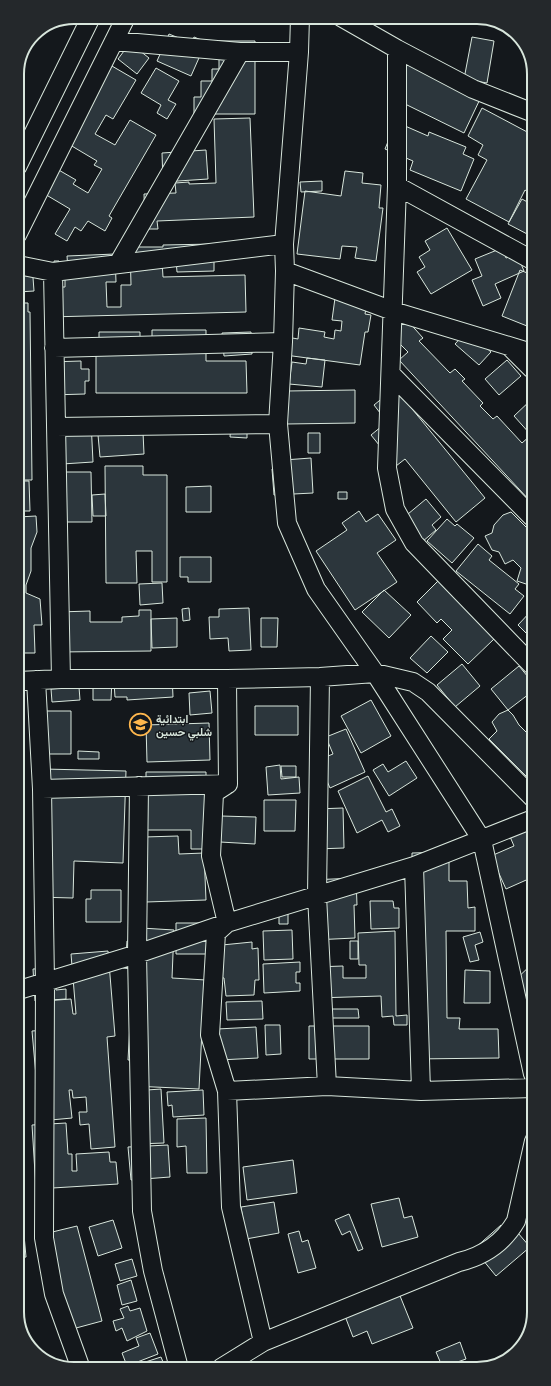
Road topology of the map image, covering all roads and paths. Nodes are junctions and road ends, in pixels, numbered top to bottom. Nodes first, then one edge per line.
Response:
1 (88, 24) edge
2 (122, 24) edge
3 (300, 24) edge
4 (353, 24) edge
5 (114, 41) junction
6 (397, 49) junction
7 (240, 52) junction
8 (299, 52) junction
9 (527, 110) edge
10 (24, 153) edge
11 (397, 186) junction
12 (24, 223) edge
13 (284, 244) junction
14 (527, 257) edge
15 (118, 264) junction
16 (24, 266) edge
17 (285, 271) junction
18 (53, 272) junction
19 (393, 311) junction
20 (283, 342) junction
21 (509, 346) junction
22 (54, 348) junction
23 (527, 351) edge
24 (527, 364) edge
25 (391, 374) junction
26 (278, 424) junction
27 (56, 427) junction
28 (527, 512) edge
29 (527, 660) edge
30 (375, 673) junction
31 (320, 677) junction
32 (227, 679) junction
33 (61, 680) junction
34 (27, 681) edge
35 (228, 784) junction
36 (140, 786) junction
37 (42, 789) junction
38 (527, 792) edge
39 (527, 821) edge
40 (482, 840) junction
41 (414, 866) junction
42 (317, 896) junction
43 (227, 923) junction
44 (137, 954) junction
45 (45, 982) junction
46 (24, 988) edge
47 (527, 1046) edge
48 (326, 1086) junction
49 (527, 1088) edge
50 (227, 1091) junction
51 (422, 1091) junction
52 (527, 1172) edge
53 (262, 1342) junction
54 (78, 1362) edge
55 (177, 1362) edge
56 (230, 1362) edge

1 - 10 street
2 - 5 street
3 - 8 street
4 - 6 street
5 - 7 street
5 - 12 street
6 - 9 street
6 - 11 street
7 - 8 street
7 - 15 street
8 - 13 street
11 - 14 street
11 - 19 street
13 - 15 street
13 - 17 street
15 - 18 street
16 - 18 street
17 - 19 street
17 - 20 street
18 - 22 street
19 - 21 street
19 - 25 street
20 - 22 street
20 - 26 street
21 - 23 street
21 - 24 street
22 - 27 street
25 - 28 street
25 - 29 street
26 - 27 street
26 - 30 street
27 - 33 street
30 - 31 street
30 - 38 street
30 - 40 street
31 - 32 street
31 - 42 street
32 - 33 street
32 - 35 street
33 - 34 street
34 - 37 street
35 - 36 street
35 - 43 street
36 - 37 street
36 - 44 street
37 - 45 street
39 - 40 street
40 - 41 street
40 - 47 street
41 - 42 street
41 - 51 street
42 - 43 street
42 - 48 street
43 - 44 street
43 - 50 street
44 - 45 street
44 - 55 street
45 - 46 street
45 - 54 street
48 - 50 street
48 - 51 street
49 - 51 street
50 - 53 street
52 - 53 street
53 - 56 street

